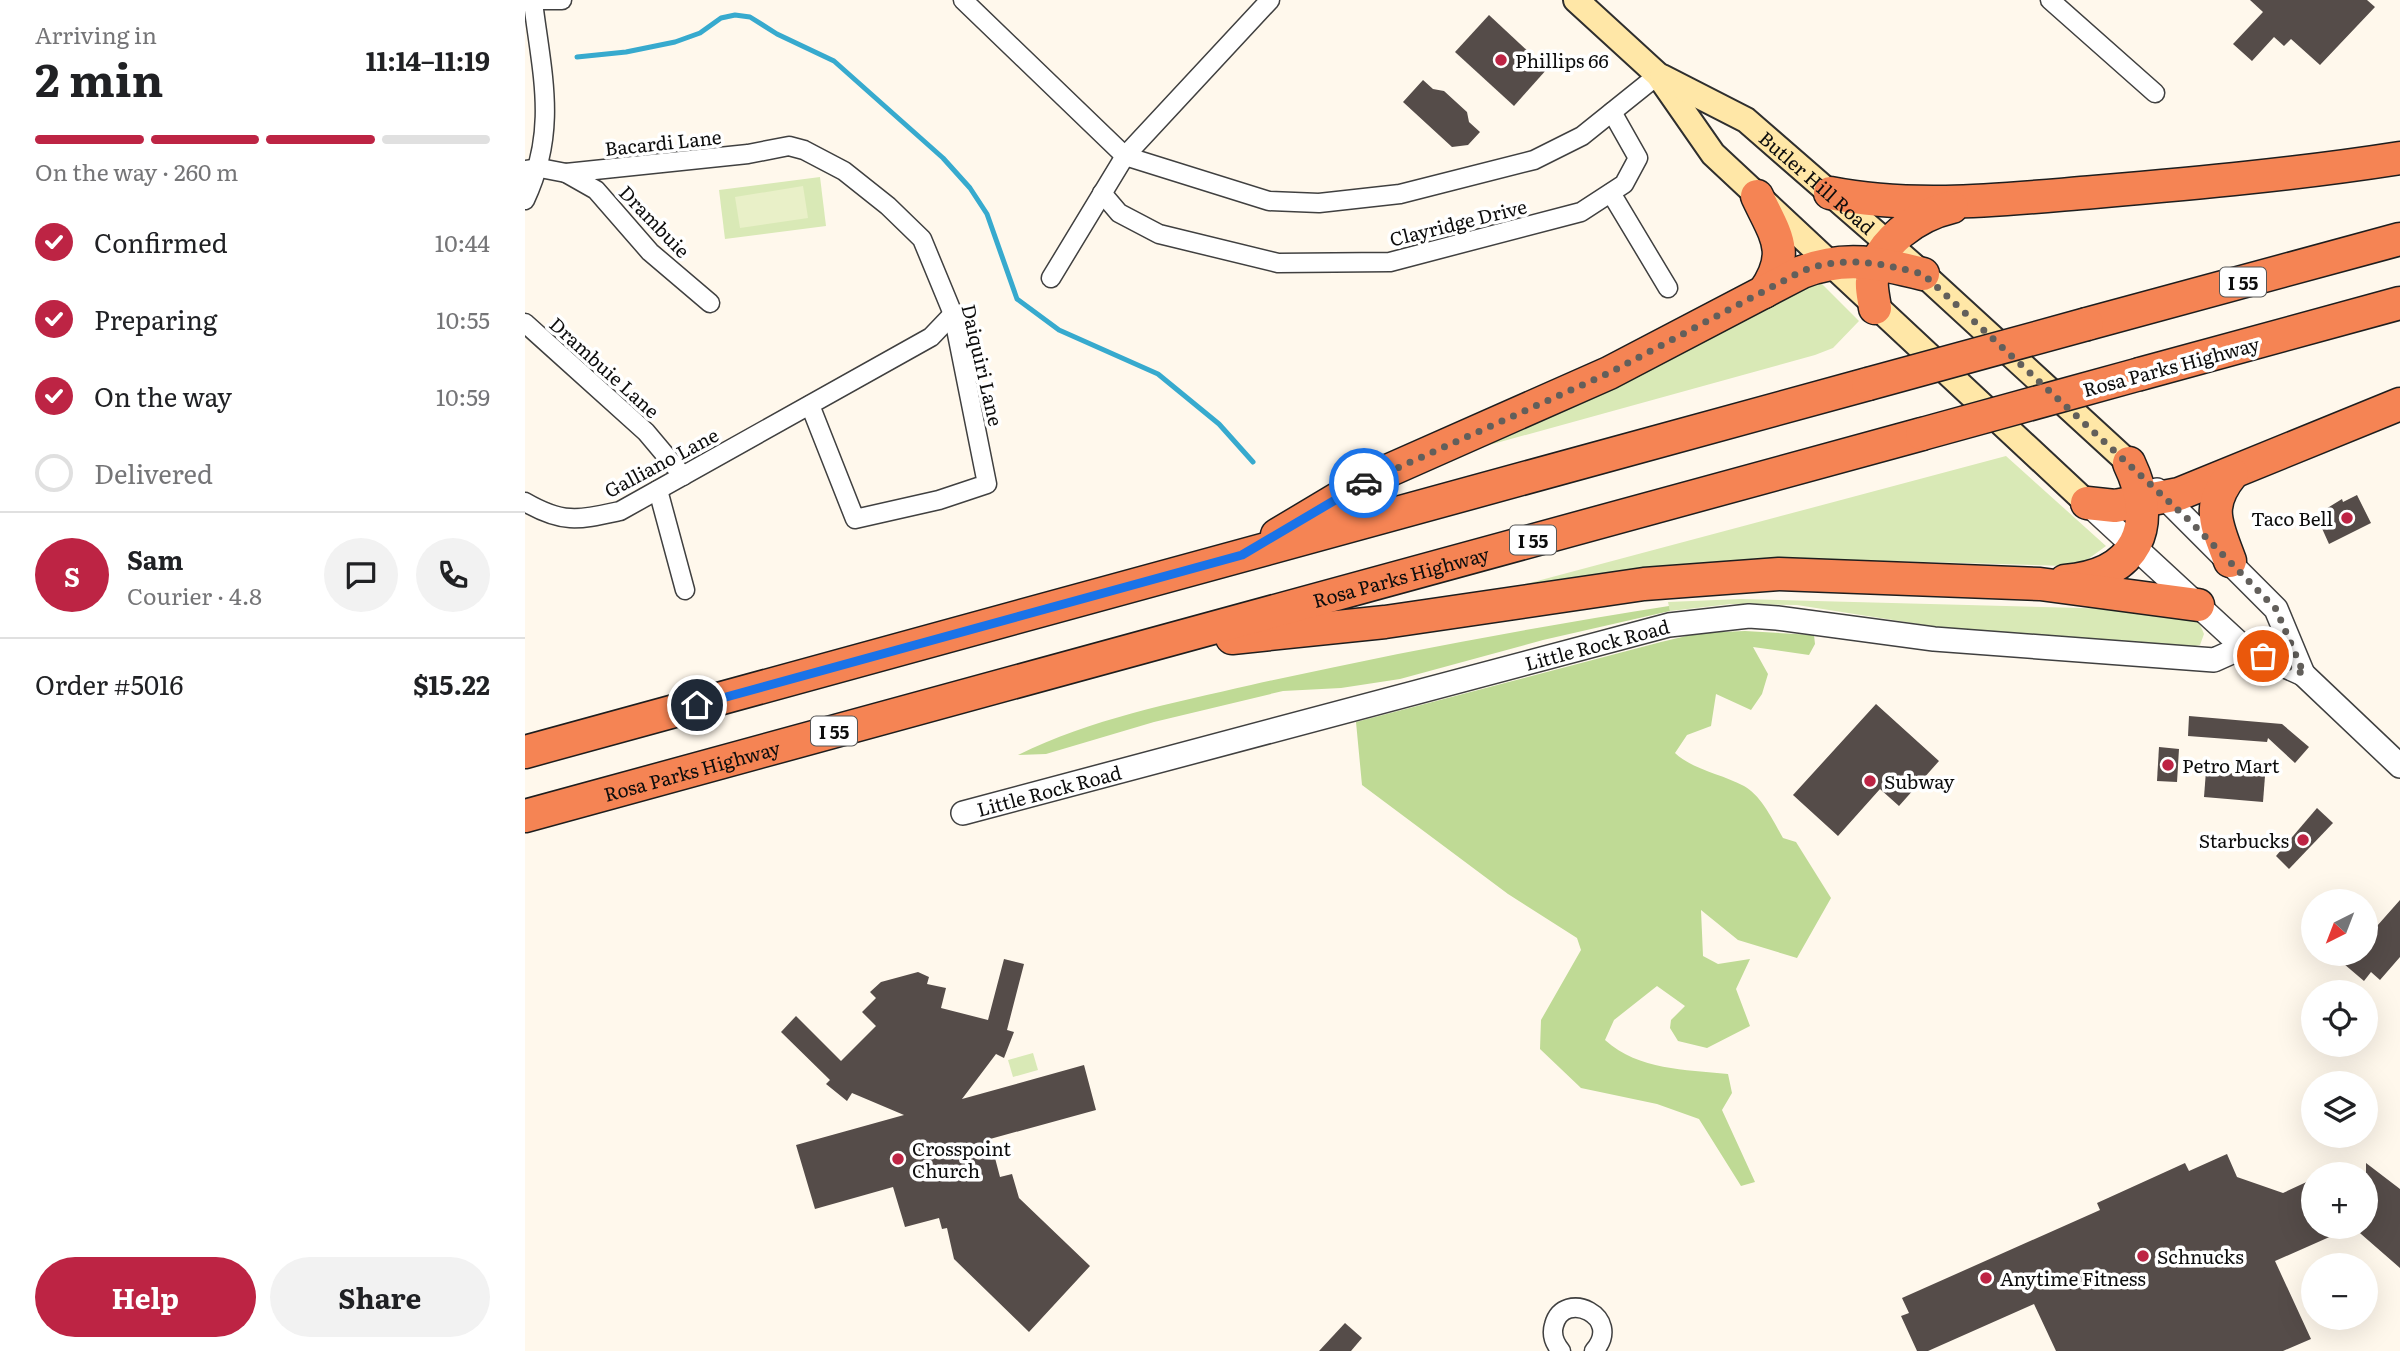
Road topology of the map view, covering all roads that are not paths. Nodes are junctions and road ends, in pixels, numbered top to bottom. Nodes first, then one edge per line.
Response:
1 (562, 0) edge
2 (963, 0) edge
3 (1270, 0) edge
4 (1576, 0) edge
5 (2050, 0) edge
6 (530, 1) edge
7 (1658, 75) junction
8 (2155, 93) dead end
9 (1612, 112) junction
10 (804, 150) joint
11 (1125, 156) junction
12 (2400, 158) edge
13 (532, 169) edge
14 (566, 173) junction
15 (1102, 193) junction
16 (1611, 193) junction
17 (1830, 193) junction
18 (1757, 196) junction
19 (525, 200) edge
20 (1974, 202) junction
21 (2400, 239) edge
22 (1884, 255) junction
23 (1826, 262) junction
24 (1923, 274) joint
25 (1051, 278) dead end
26 (1668, 288) dead end
27 (1765, 292) junction
28 (710, 303) dead end
29 (2400, 303) edge
30 (1875, 308) junction
31 (953, 314) junction
32 (525, 323) edge
33 (2400, 404) edge
34 (810, 405) junction
35 (2129, 463) joint
36 (2232, 474) junction
37 (683, 476) junction
38 (657, 490) junction
39 (2155, 501) junction
40 (525, 502) edge
41 (2087, 503) junction
42 (2134, 547) junction
43 (1242, 555) junction
44 (2230, 561) junction
45 (2040, 584) junction
46 (685, 590) dead end
47 (2198, 605) junction
48 (1143, 647) junction
49 (2243, 647) junction
50 (2304, 674) junction
51 (525, 752) edge
52 (2400, 766) edge
53 (963, 813) dead end
54 (525, 816) edge
55 (1561, 1351) edge
56 (1594, 1351) edge

1 - 6 street
2 - 11 street, Clayridge Drive
3 - 11 street
4 - 7 main road, Butler Hill Road
5 - 8 street
6 - 13 street
7 - 9 street, Clayridge Drive
7 - 17 main road, Butler Hill Road
7 - 18 main road, Butler Hill Road
9 - 11 street, Clayridge Drive
9 - 16 street, Clayridge Drive
10 - 14 street, Bacardi Lane
10 - 31 street, Daiquiri Lane
11 - 15 street
12 - 20 highway
13 - 14 street, Bacardi Lane
13 - 19 street
14 - 28 street, Drambuie
15 - 16 street, Clayridge Drive
15 - 25 street
16 - 26 street
17 - 20 highway
17 - 22 main road, Butler Hill Road
18 - 23 main road, Butler Hill Road
18 - 27 highway
20 - 22 highway
21 - 43 highway, I 55, bridge
22 - 23 highway
22 - 24 highway
22 - 30 highway
23 - 27 highway
23 - 30 main road, Butler Hill Road
24 - 35 main road
27 - 43 highway
29 - 48 highway, Rosa Parks Highway / I 55, bridge
30 - 41 main road, Butler Hill Road
31 - 34 street, Galliano Lane
31 - 34 street, Daiquiri Lane
32 - 37 street, Drambuie Lane
33 - 36 highway
34 - 37 street, Galliano Lane
35 - 39 highway
36 - 39 highway
36 - 44 highway
37 - 38 street, Galliano Lane
38 - 40 street, Galliano Lane
38 - 46 street
39 - 41 highway
39 - 42 highway
39 - 44 street, Butler Hill Road
41 - 42 street, Butler Hill Road
42 - 45 highway
42 - 47 street, Butler Hill Road
43 - 51 highway, I 55
44 - 50 street, Butler Hill Road
45 - 47 highway
45 - 48 highway
47 - 49 street, Butler Hill Road
48 - 54 highway, Rosa Parks Highway / I 55
49 - 50 street, Butler Hill Road
49 - 53 street, Little Rock Road
50 - 52 street, Butler Hill Road
55 - 56 street

